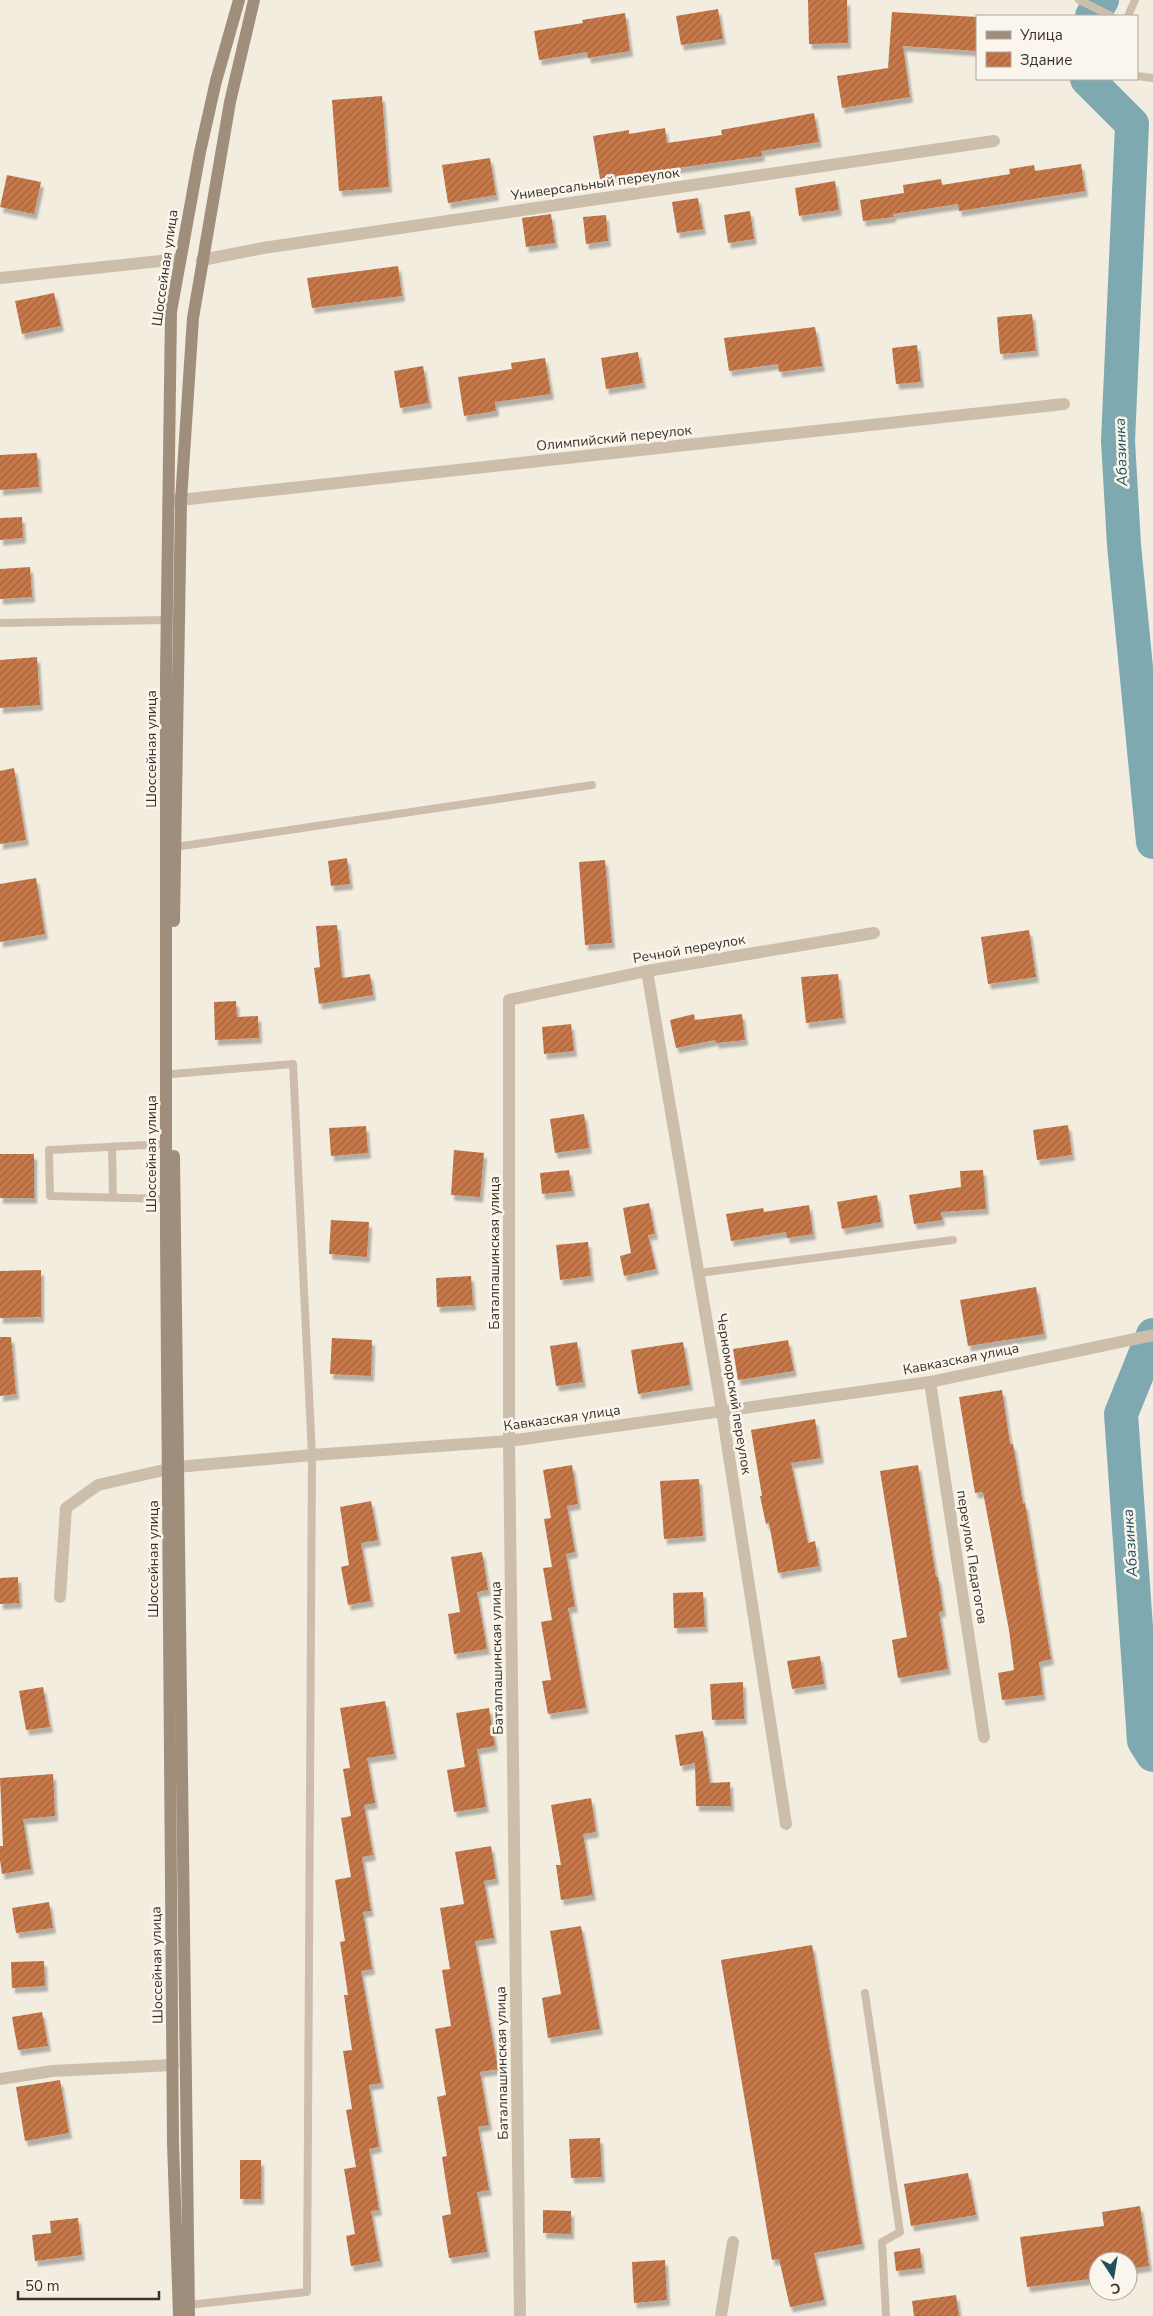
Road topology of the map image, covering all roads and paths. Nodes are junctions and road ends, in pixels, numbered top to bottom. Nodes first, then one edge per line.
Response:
1 (239, 0) edge
2 (254, 0) edge
3 (1079, 0) edge
4 (1136, 0) edge
5 (1109, 15) edge
6 (1128, 15) edge
7 (1138, 76) edge
8 (1153, 78) edge
9 (994, 141) dead end
10 (180, 259) junction
11 (202, 260) junction
12 (0, 278) edge
13 (1064, 404) dead end
14 (174, 501) junction
15 (166, 620) junction
16 (0, 623) edge
17 (592, 785) dead end
18 (175, 847) junction
19 (874, 933) dead end
20 (647, 970) junction
21 (509, 1000) joint
22 (172, 1074) junction
23 (166, 1144) junction
24 (112, 1147) junction
25 (113, 1198) junction
26 (166, 1199) junction
27 (953, 1240) dead end
28 (699, 1273) junction
29 (1153, 1335) edge
30 (930, 1382) junction
31 (722, 1411) junction
32 (510, 1441) junction
33 (312, 1455) junction
34 (172, 1468) junction
35 (60, 1597) dead end
36 (984, 1737) dead end
37 (786, 1824) dead end
38 (864, 1993) dead end
39 (173, 2065) junction
40 (0, 2079) edge
41 (733, 2242) dead end
42 (188, 2311) edge
43 (179, 2316) edge
44 (520, 2316) edge
45 (721, 2316) edge
46 (886, 2316) edge

1 - 10 main road, Шоссейная улица
2 - 11 main road, Шоссейная улица
3 - 5 lane
4 - 6 lane
7 - 8 lane
9 - 11 street, Универсальный переулок
10 - 12 street
10 - 14 main road, Шоссейная улица
11 - 14 main road, Шоссейная улица
13 - 14 street, Олимпийский переулок
14 - 15 main road, Шоссейная улица
14 - 18 main road, Шоссейная улица
15 - 16 lane
15 - 23 main road, Шоссейная улица
17 - 18 lane
18 - 22 main road, Шоссейная улица
19 - 20 street, Речной переулок
20 - 21 street, Речной переулок
20 - 28 street, Черноморский переулок
21 - 32 street, Баталпашинская улица
22 - 33 lane
22 - 34 main road, Шоссейная улица
23 - 24 lane
23 - 26 main road, Шоссейная улица
24 - 25 lane
24 - 25 lane
25 - 26 lane
26 - 34 main road, Шоссейная улица
27 - 28 lane
28 - 31 street, Черноморский переулок
29 - 30 street, Кавказская улица
30 - 31 street, Кавказская улица
30 - 36 street, переулок Педагогов
31 - 32 street, Кавказская улица
31 - 37 street, Черноморский переулок
32 - 33 street, Кавказская улица
32 - 44 street, Баталпашинская улица
33 - 34 street, Кавказская улица
33 - 42 lane
34 - 35 street, Кавказская улица
34 - 39 main road, Шоссейная улица
34 - 42 main road, Шоссейная улица
38 - 46 lane
39 - 40 street
39 - 43 main road, Шоссейная улица
41 - 45 street

